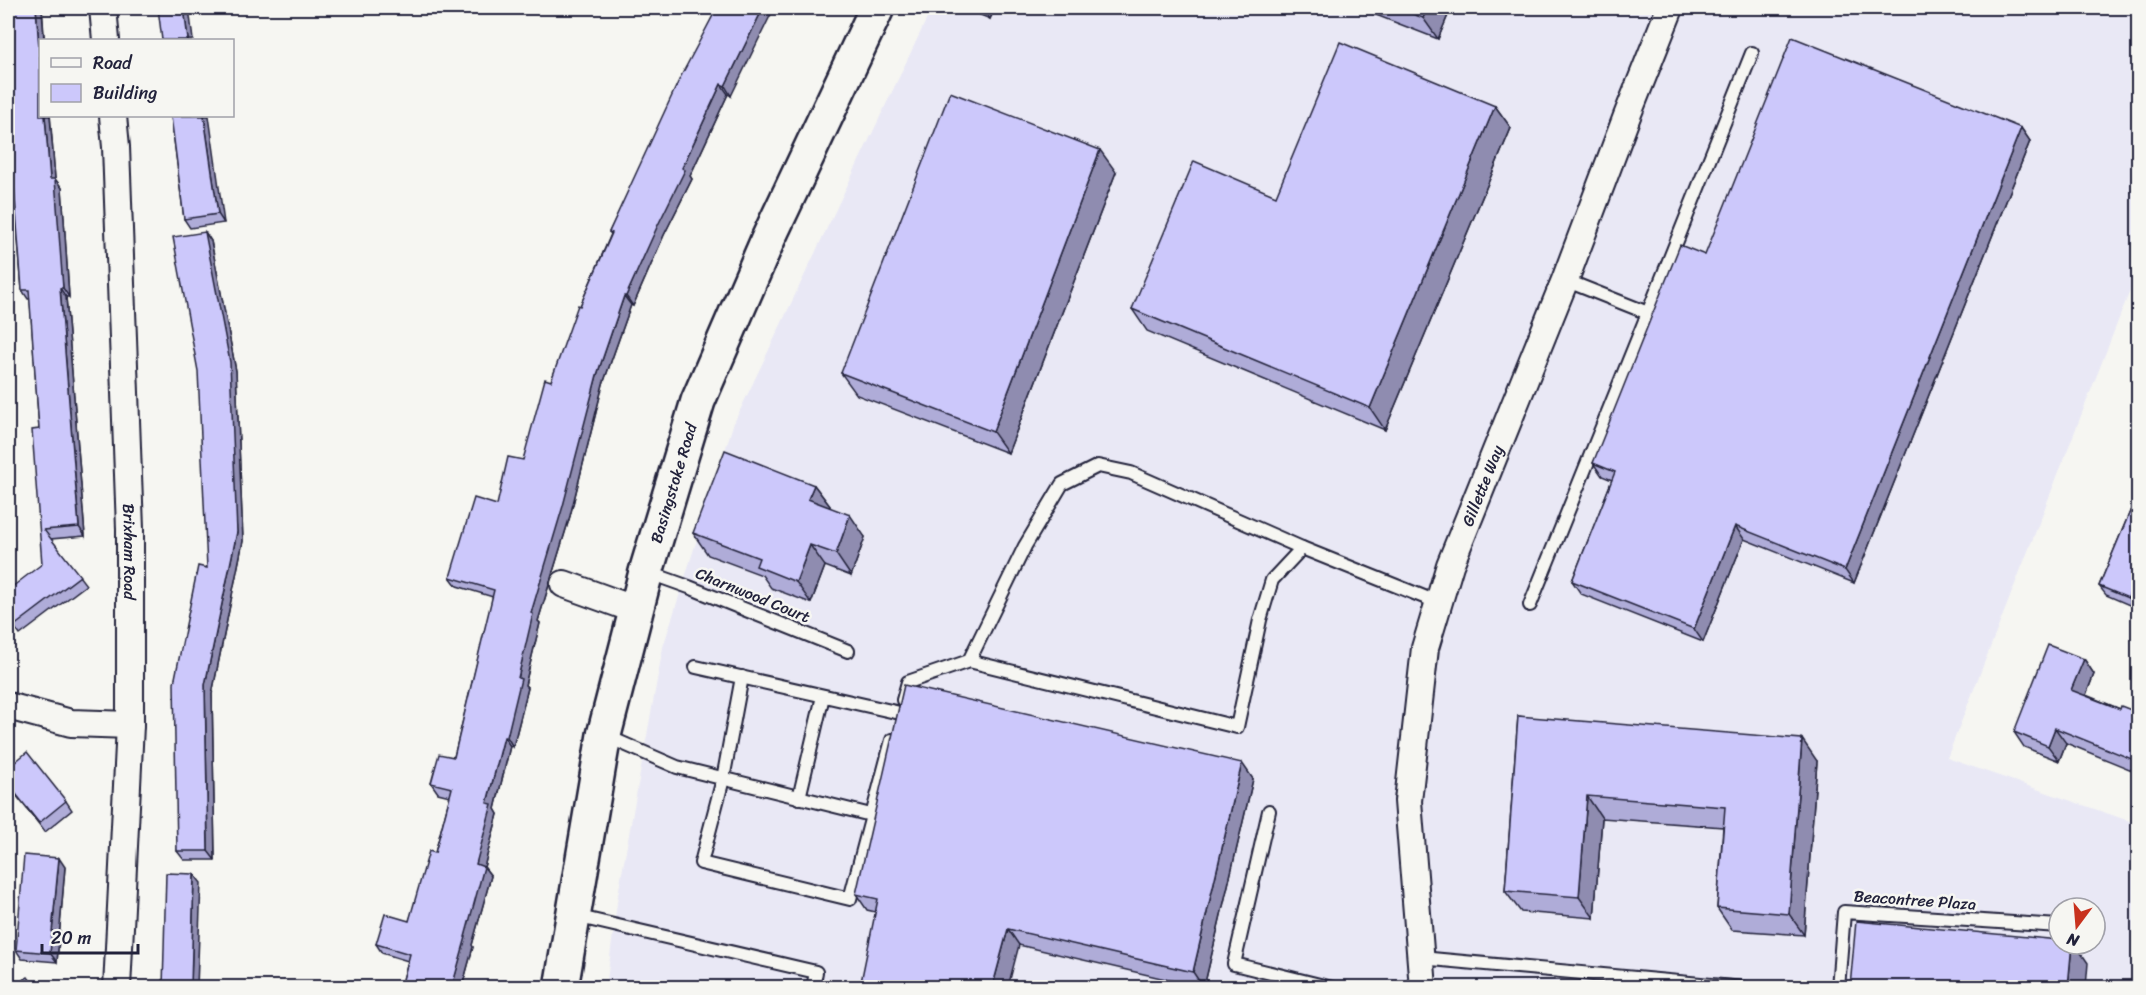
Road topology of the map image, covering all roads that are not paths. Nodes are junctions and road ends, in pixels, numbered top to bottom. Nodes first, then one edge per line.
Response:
1 (103, 8) edge
2 (877, 8) edge
3 (1670, 8) edge
4 (106, 39) edge
5 (1752, 53) dead end
6 (113, 117) edge
7 (1565, 280) junction
8 (1648, 313) junction
9 (1302, 548) junction
10 (646, 572) junction
11 (564, 584) dead end
12 (1439, 603) junction
13 (1530, 605) dead end
14 (636, 610) junction
15 (848, 651) dead end
16 (969, 661) junction
17 (696, 667) dead end
18 (742, 677) junction
19 (823, 696) junction
20 (8, 706) edge
21 (900, 713) junction
22 (130, 725) junction
23 (603, 735) junction
24 (723, 779) junction
25 (799, 798) junction
26 (1269, 811) dead end
27 (871, 815) junction
28 (573, 915) junction
29 (2047, 925) edge
30 (1420, 958) junction
31 (117, 987) edge
32 (561, 987) edge
33 (813, 987) edge
34 (1332, 987) edge
35 (1423, 987) edge
36 (1744, 987) edge
37 (1838, 987) edge

1 - 4 street
2 - 10 main road, Basingstoke Road
3 - 7 street, Gillette Way
5 - 8 lane
6 - 22 street, Brixham Road
7 - 8 lane
7 - 12 street, Gillette Way
8 - 13 lane
9 - 12 lane
9 - 16 lane
9 - 16 lane
10 - 14 main road, Basingstoke Road
10 - 15 lane, Charnwood Court
11 - 14 street
12 - 30 street, Gillette Way
14 - 23 main road, Basingstoke Road
16 - 21 lane
17 - 18 lane
18 - 19 lane
18 - 24 lane
19 - 21 lane
19 - 25 lane
20 - 22 street
21 - 27 lane
22 - 31 street, Brixham Road
23 - 24 lane
23 - 28 main road, Basingstoke Road
24 - 25 lane
24 - 27 lane
25 - 27 lane
26 - 34 lane
28 - 32 main road, Basingstoke Road
28 - 33 lane
29 - 37 lane, Beacontree Plaza
30 - 35 street, Gillette Way
30 - 36 lane

